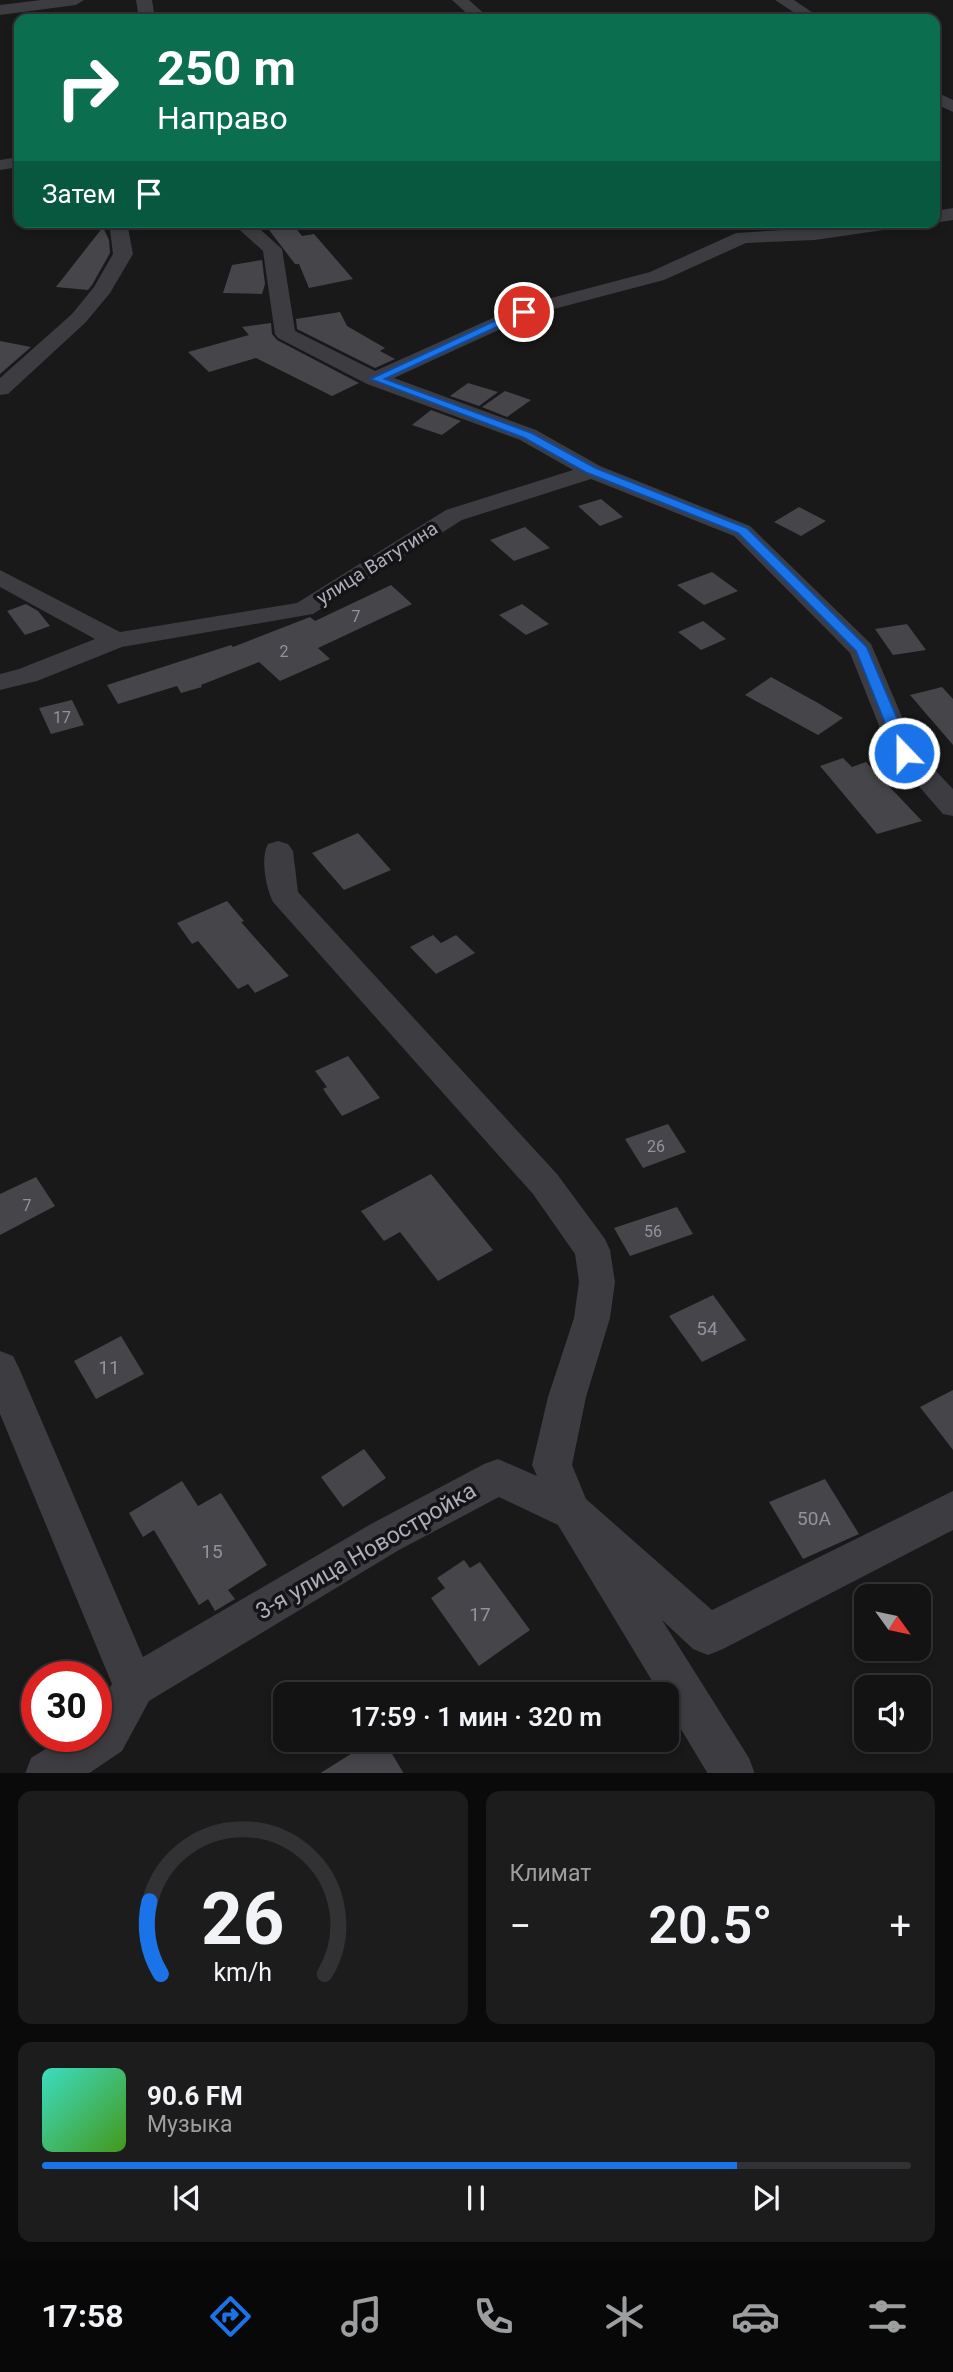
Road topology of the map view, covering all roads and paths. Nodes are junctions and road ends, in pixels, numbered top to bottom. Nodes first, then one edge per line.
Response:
1 (76, 0) edge
2 (460, 0) edge
3 (783, 0) edge
4 (0, 10) edge
5 (476, 14) edge
6 (806, 14) edge
7 (119, 228) edge
8 (247, 228) edge
9 (734, 228) edge
10 (856, 228) edge
11 (743, 237) junction
12 (375, 379) junction
13 (0, 389) edge
14 (592, 471) junction
15 (0, 577) edge
16 (116, 640) junction
17 (0, 682) edge
18 (953, 807) edge
19 (278, 851) dead end
20 (0, 1368) edge
21 (953, 1510) edge
22 (572, 1512) junction
23 (134, 1686) junction
24 (47, 1773) edge
25 (733, 1773) edge

1 - 4 street
2 - 5 street
3 - 6 street
7 - 13 street
8 - 12 street
9 - 11 street
10 - 11 street
11 - 12 street
12 - 14 street
14 - 16 street, улица Ватутина
14 - 18 street
15 - 16 street
16 - 17 street, улица Ватутина
19 - 22 street
20 - 23 street
21 - 22 street, 3-я улица Новостройка
22 - 23 street, 3-я улица Новостройка
22 - 25 street
23 - 24 street

